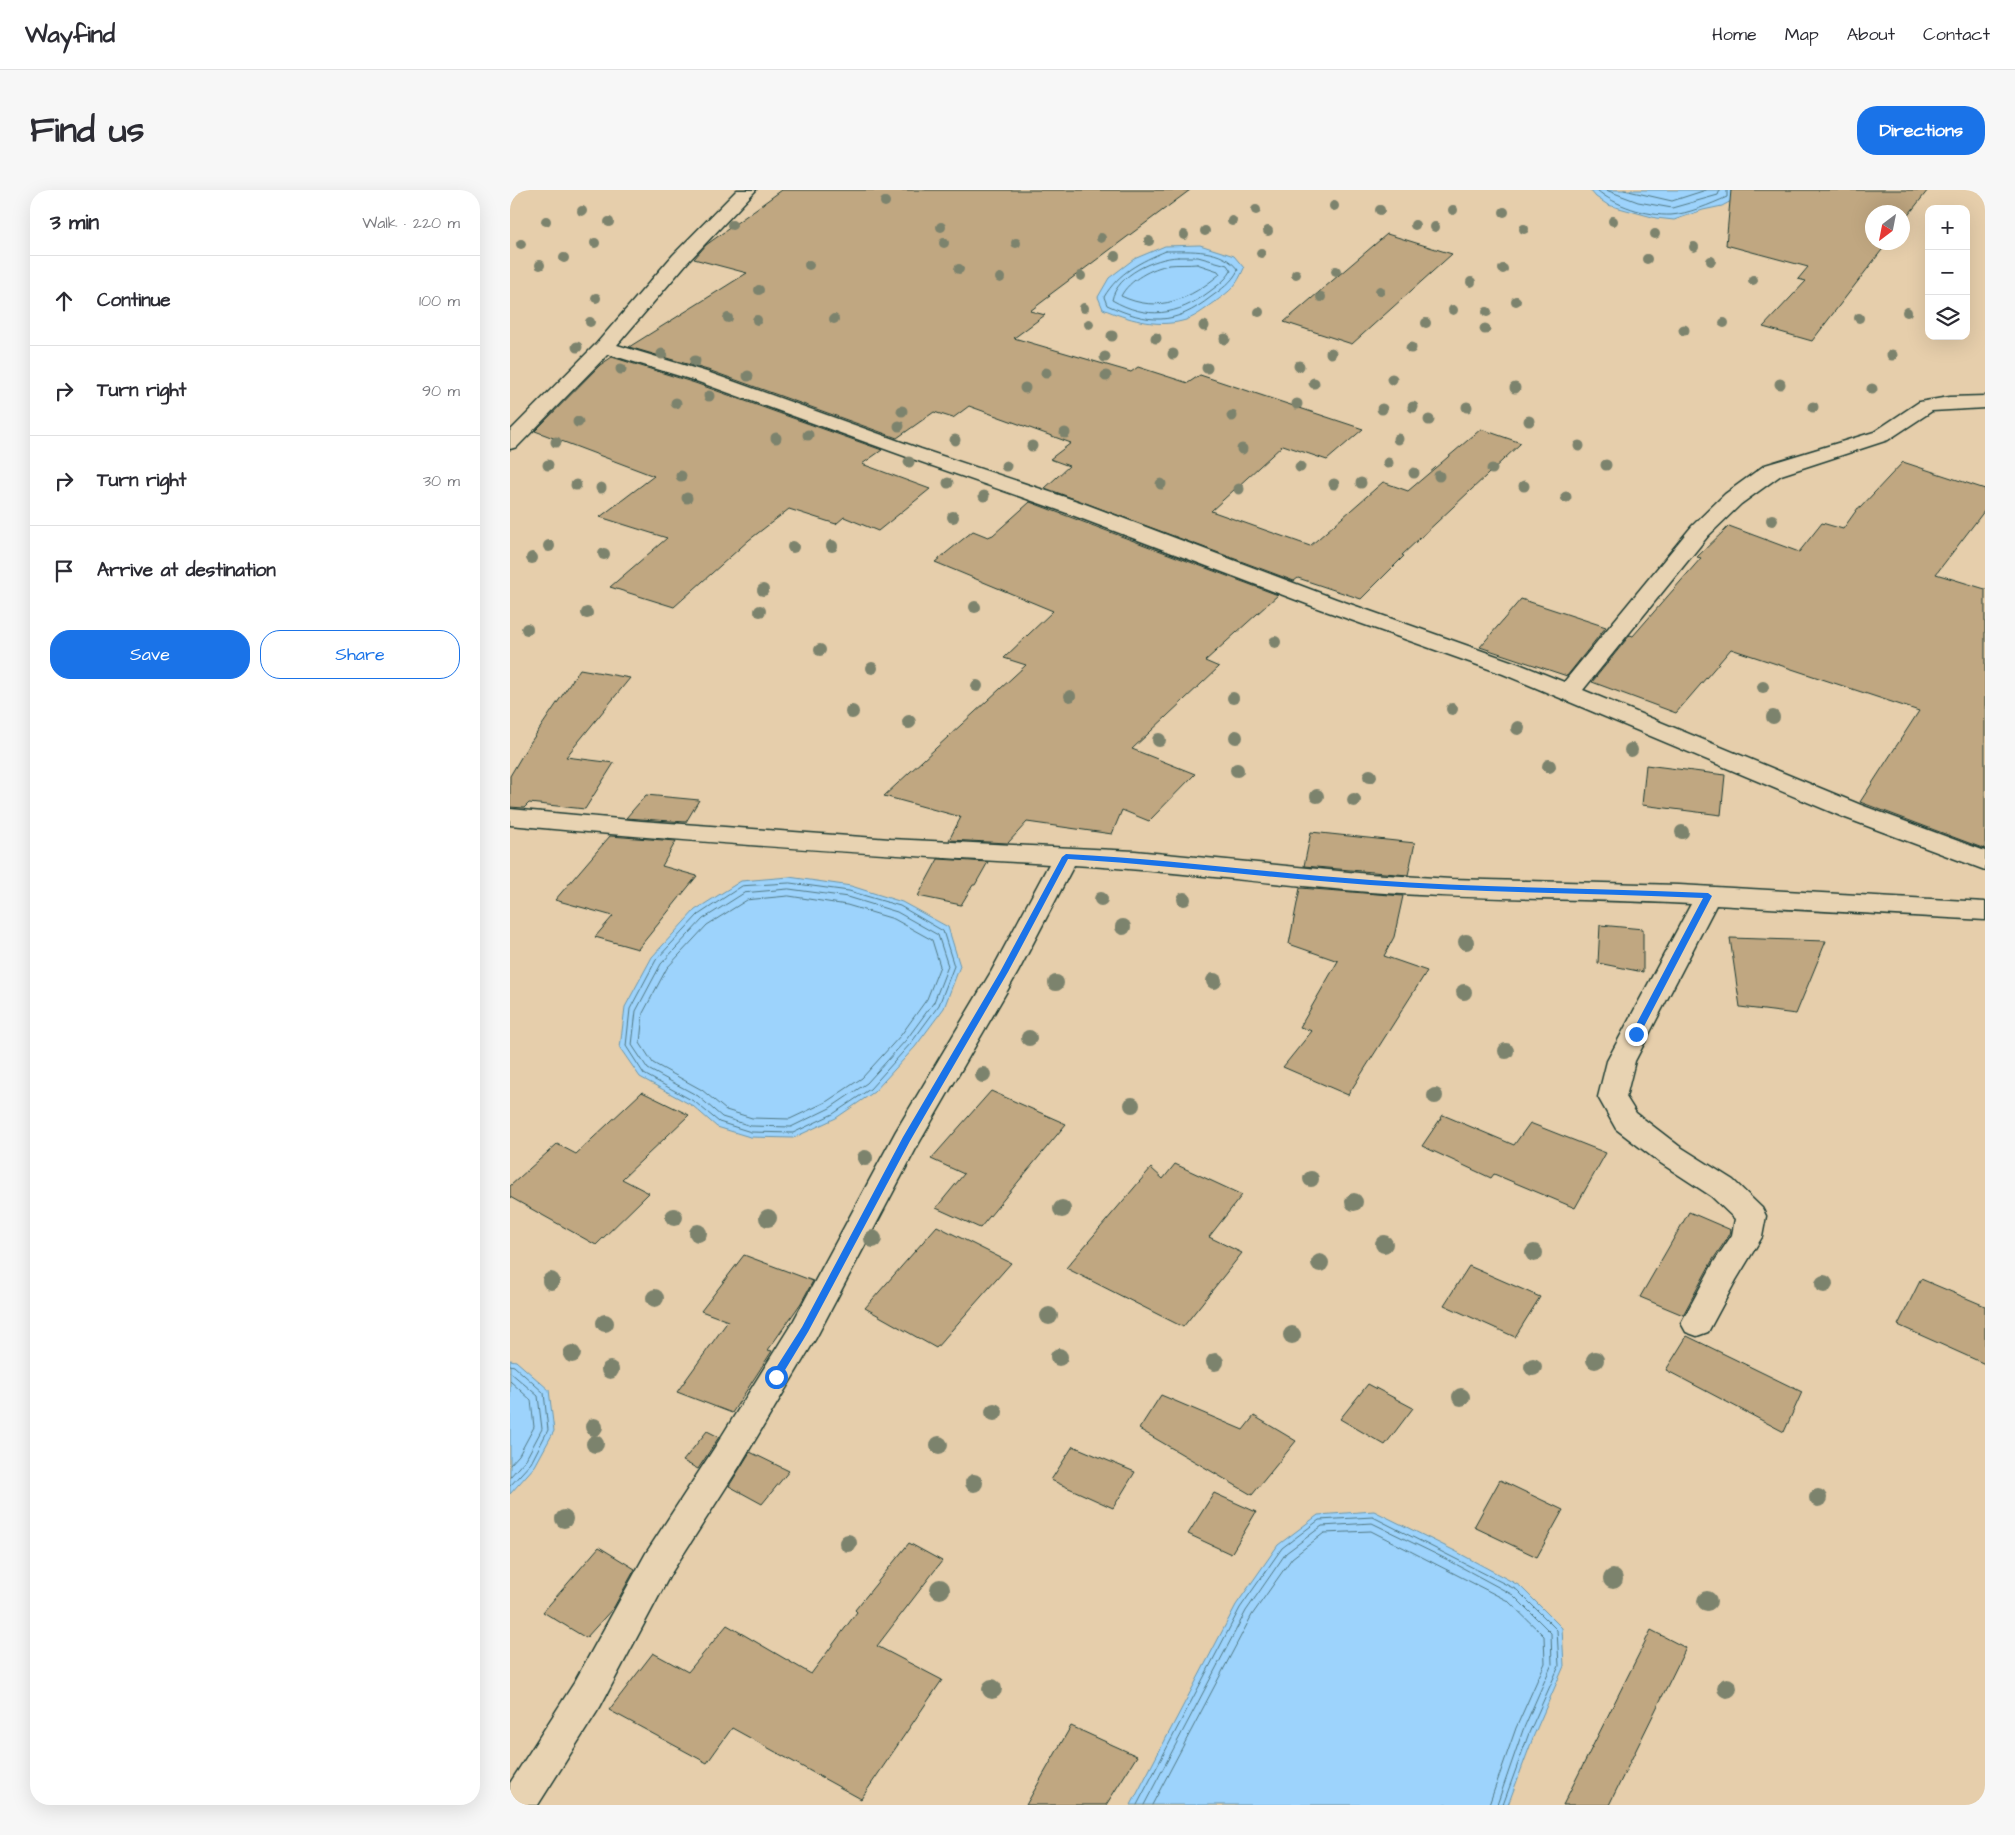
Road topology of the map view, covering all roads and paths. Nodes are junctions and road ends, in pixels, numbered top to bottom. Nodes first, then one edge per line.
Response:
1 (747, 190) edge
2 (604, 347) junction
3 (1985, 402) edge
4 (510, 443) edge
5 (1569, 692) junction
6 (510, 817) edge
7 (1066, 857) junction
8 (1985, 861) edge
9 (1708, 896) junction
10 (1985, 910) edge
11 (1697, 1323) dead end
12 (517, 1805) edge

1 - 2 street
2 - 4 street
2 - 5 street
3 - 5 street
5 - 8 street
6 - 7 street
7 - 9 street
7 - 12 street
9 - 10 street
9 - 11 street

